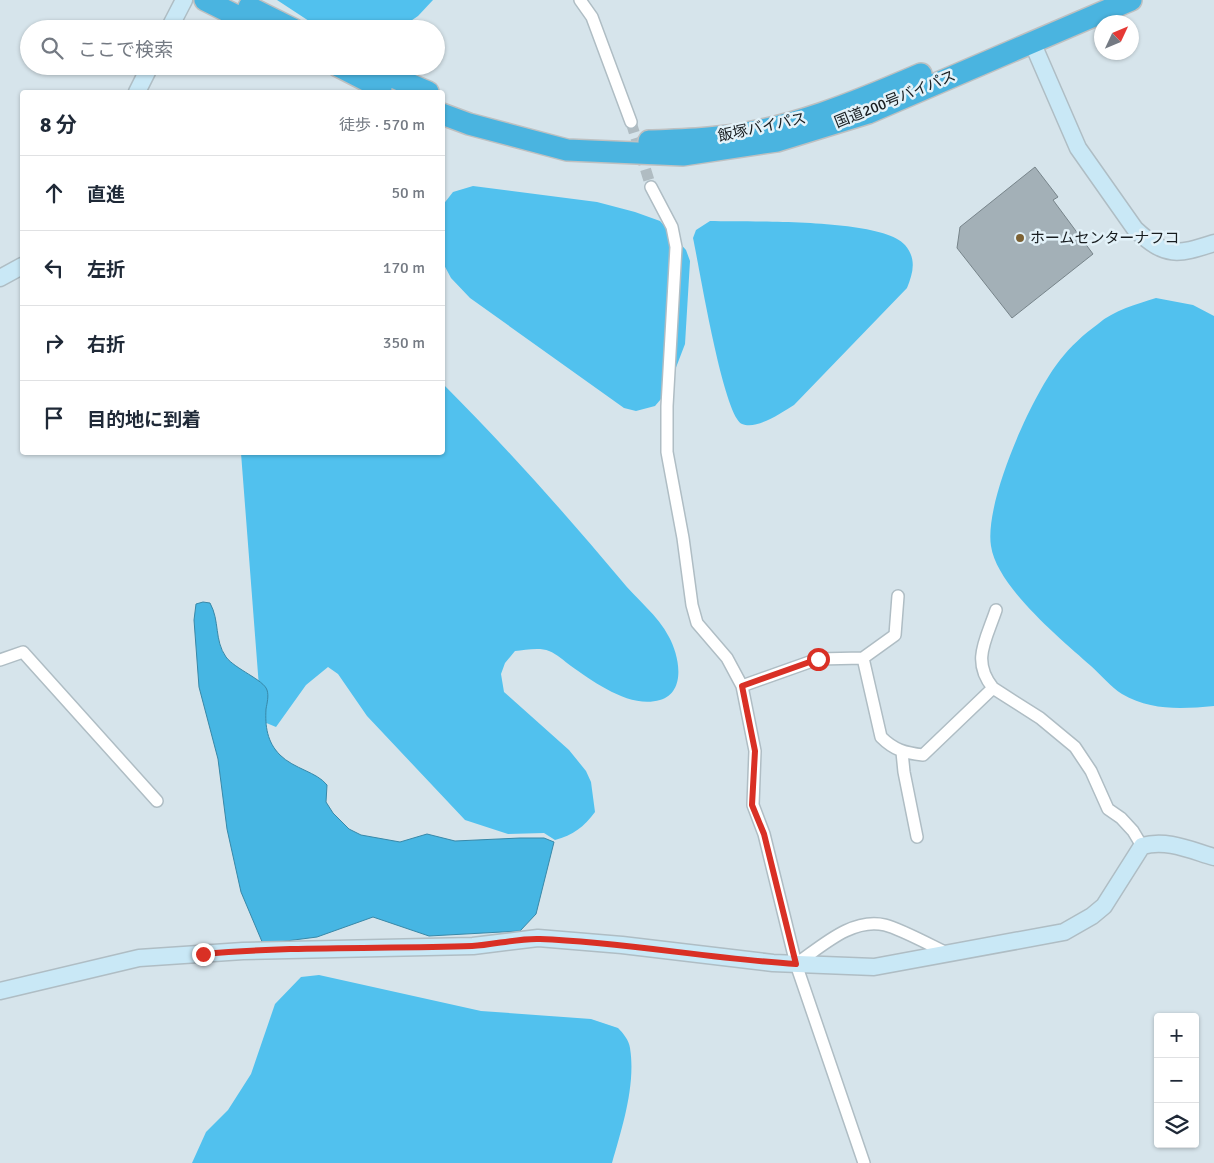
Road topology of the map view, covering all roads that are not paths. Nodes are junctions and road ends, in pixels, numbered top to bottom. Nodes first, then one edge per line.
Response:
1 (184, 0) edge
2 (205, 0) edge
3 (236, 0) edge
4 (580, 0) edge
5 (1094, 0) edge
6 (1130, 0) edge
7 (174, 20) edge
8 (245, 20) edge
9 (275, 20) edge
10 (1032, 42) junction
11 (146, 75) edge
12 (356, 75) edge
13 (388, 75) edge
14 (138, 90) edge
15 (387, 90) edge
16 (423, 90) edge
17 (445, 100) edge
18 (445, 115) edge
19 (631, 122) tunnel mouth
20 (651, 186) tunnel mouth
21 (1214, 243) edge
22 (20, 267) edge
23 (0, 278) edge
24 (898, 596) dead end
25 (996, 610) dead end
26 (863, 658) junction
27 (0, 660) edge
28 (742, 686) junction
29 (993, 688) junction
30 (902, 752) junction
31 (157, 801) dead end
32 (917, 837) dead end
33 (1142, 846) junction
34 (1214, 858) edge
35 (949, 954) junction
36 (796, 964) junction
37 (0, 991) edge
38 (864, 1163) edge

1 - 7 street
2 - 8 highway
3 - 9 highway
4 - 19 street
5 - 17 highway, 飯塚バイパス
6 - 10 highway, 国道200号バイパス
10 - 18 highway, 国道200号バイパス
10 - 21 street
11 - 14 street
12 - 15 highway
13 - 16 highway
20 - 28 street
22 - 23 street
24 - 26 street
25 - 29 street
26 - 28 street
26 - 30 street
27 - 31 street
28 - 36 street
29 - 30 street
29 - 33 street
30 - 32 street
33 - 34 street
33 - 35 street
35 - 36 street
35 - 36 street
36 - 37 street
36 - 38 street

